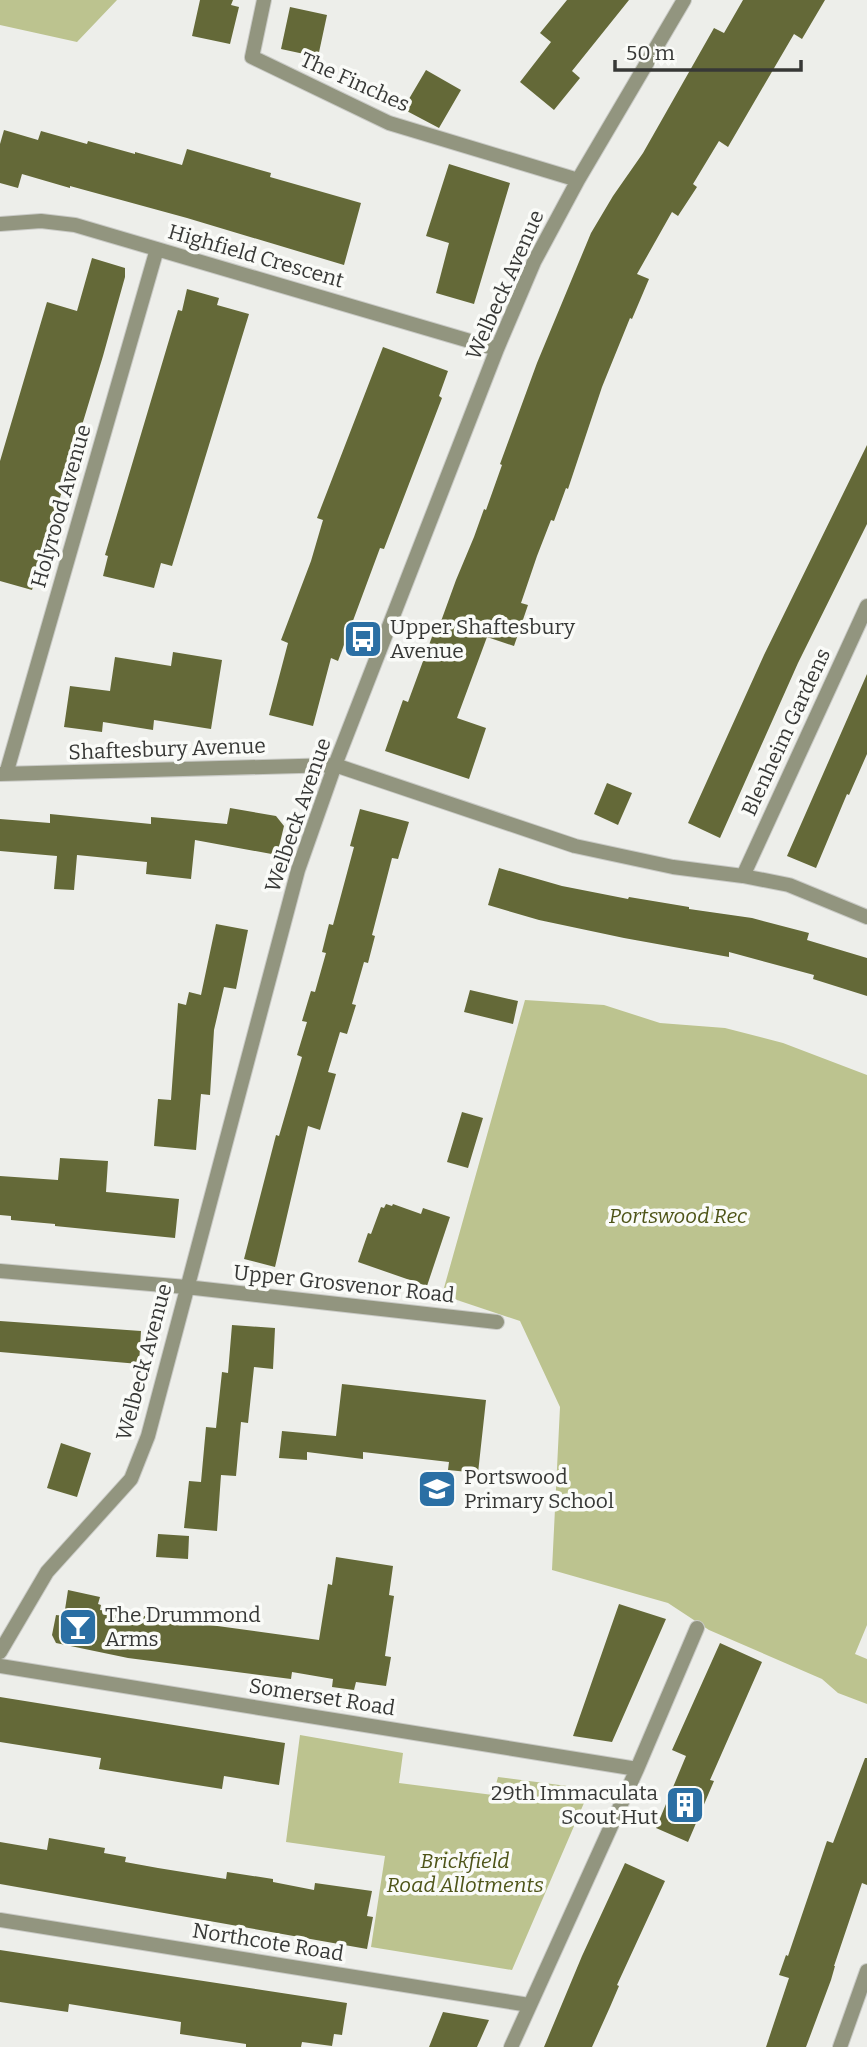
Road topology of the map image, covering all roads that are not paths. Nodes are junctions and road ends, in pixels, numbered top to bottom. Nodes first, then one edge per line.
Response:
1 (264, 0) edge
2 (684, 0) edge
3 (579, 180) junction
4 (0, 224) edge
5 (157, 249) junction
6 (497, 349) junction
7 (867, 606) edge
8 (335, 765) junction
9 (3, 774) edge
10 (744, 876) junction
11 (867, 917) edge
12 (0, 1271) edge
13 (186, 1287) junction
14 (497, 1322) dead end
15 (698, 1628) dead end
16 (0, 1652) edge
17 (0, 1666) edge
18 (637, 1769) junction
19 (0, 1920) edge
20 (867, 1971) edge
21 (529, 2006) junction
22 (511, 2047) edge
23 (840, 2047) edge

1 - 3 street, The Finches
2 - 3 street, Welbeck Avenue
3 - 6 street, Welbeck Avenue
4 - 5 street, Highfield Crescent
5 - 6 street, Highfield Crescent
5 - 9 street, Holyrood Avenue
6 - 8 street, Welbeck Avenue
7 - 10 street, Blenheim Gardens
8 - 9 street, Shaftesbury Avenue
8 - 10 street
8 - 13 street, Welbeck Avenue
10 - 11 street
12 - 13 street, Upper Grosvenor Road
13 - 14 street, Upper Grosvenor Road
13 - 16 street, Welbeck Avenue
15 - 18 street
17 - 18 street, Somerset Road
18 - 21 street
19 - 21 street, Northcote Road
20 - 23 street
21 - 22 street

